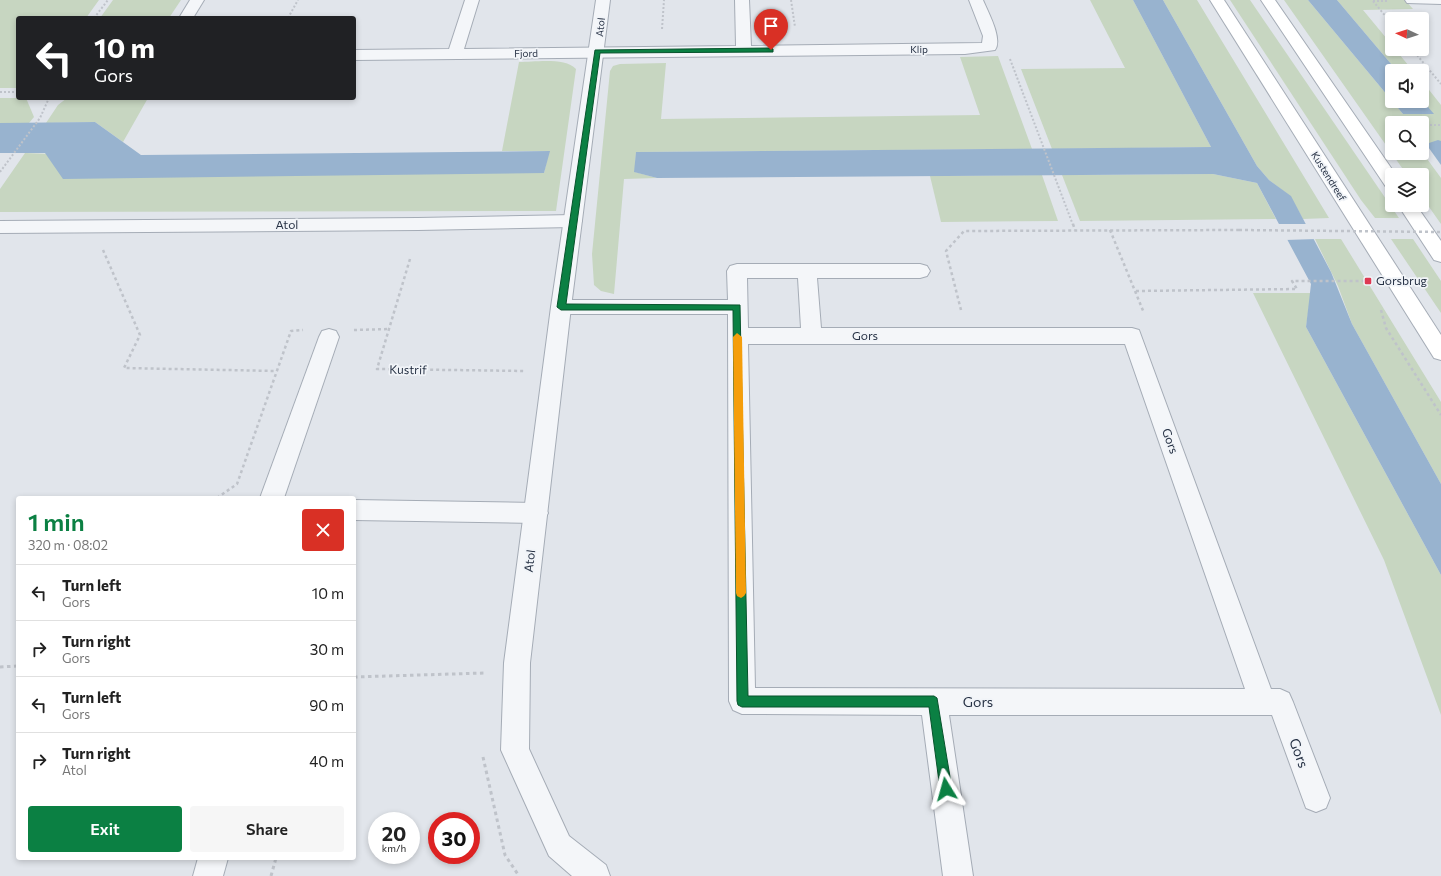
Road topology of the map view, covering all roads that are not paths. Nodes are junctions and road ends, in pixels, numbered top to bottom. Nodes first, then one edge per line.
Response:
1 (197, 0) edge
2 (472, 0) edge
3 (603, 0) edge
4 (742, 0) edge
5 (976, 0) edge
6 (1217, 0) edge
7 (1268, 0) edge
8 (1412, 0) edge
9 (1441, 0) edge
10 (187, 16) edge
11 (744, 50) junction
12 (597, 52) junction
13 (356, 55) edge
14 (455, 55) junction
15 (1385, 173) edge
16 (1412, 212) edge
17 (573, 221) junction
18 (0, 227) edge
19 (1441, 255) edge
20 (920, 270) dead end
21 (807, 271) junction
22 (561, 307) junction
23 (737, 307) junction
24 (737, 336) junction
25 (812, 336) junction
26 (329, 338) dead end
27 (1441, 352) edge
28 (273, 496) edge
29 (356, 510) edge
30 (536, 513) junction
31 (934, 702) junction
32 (1263, 702) junction
33 (1316, 798) dead end
34 (212, 860) edge
35 (208, 876) edge
36 (595, 876) edge
37 (958, 876) edge

1 - 10 street
2 - 14 street
3 - 12 street, Atol
4 - 11 street
5 - 11 street, Klip
6 - 27 main road, Kustendreef
7 - 15 main road
8 - 9 street
11 - 12 street, Klip
12 - 14 street, Fjord
12 - 17 street, Atol
13 - 14 street, Fjord
16 - 19 main road
17 - 18 street, Atol
17 - 22 street, Atol
20 - 21 street, Gors
21 - 23 street, Gors
21 - 25 street
22 - 23 street
22 - 30 street, Atol
23 - 24 street, Gors
24 - 25 street, Gors
24 - 31 street, Gors
25 - 32 street, Gors
26 - 28 street
29 - 30 street
30 - 36 street, Atol
31 - 32 street, Gors
31 - 37 street
32 - 33 street, Gors
34 - 35 street

